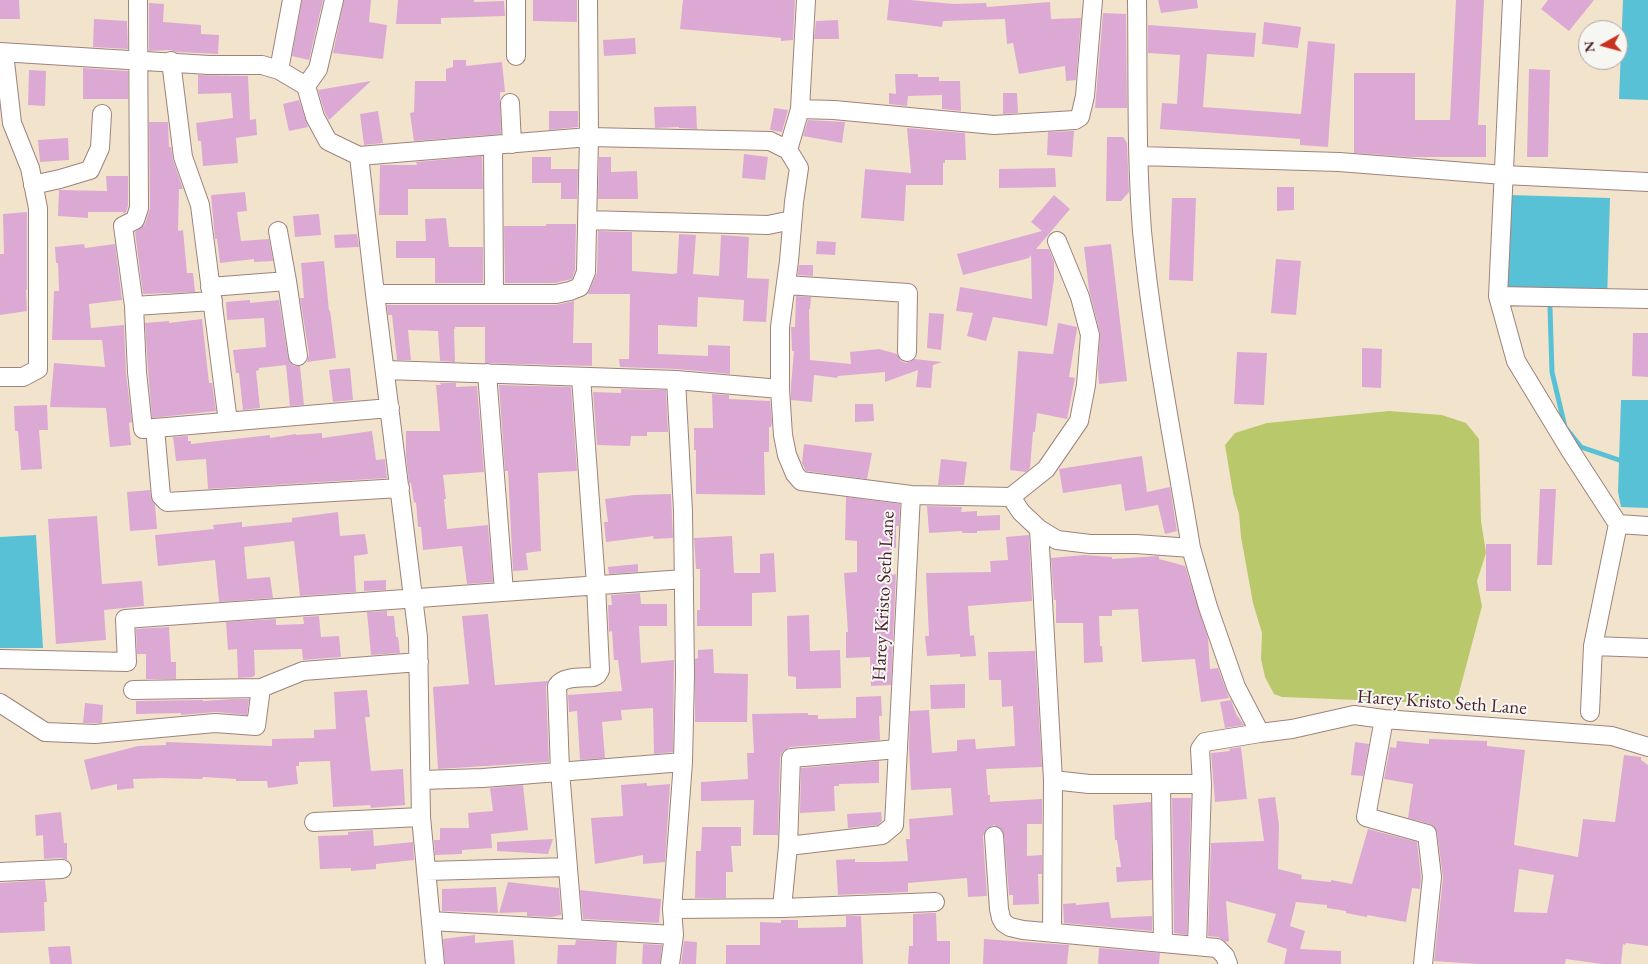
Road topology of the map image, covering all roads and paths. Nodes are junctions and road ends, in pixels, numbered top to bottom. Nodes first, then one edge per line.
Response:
1 (138, 0) edge
2 (292, 0) edge
3 (334, 0) edge
4 (516, 0) edge
5 (588, 0) edge
6 (806, 0) edge
7 (1093, 0) edge
8 (1137, 0) edge
9 (1512, 0) edge
10 (2, 53) edge
11 (516, 56) dead end
12 (139, 60) junction
13 (171, 61) junction
14 (279, 70) junction
15 (306, 86) junction
16 (510, 103) dead end
17 (800, 109) junction
18 (102, 114) dead end
19 (590, 138) junction
20 (512, 144) junction
21 (493, 145) junction
22 (788, 150) junction
23 (359, 156) junction
24 (1139, 156) junction
25 (1504, 175) junction
26 (1648, 182) edge
27 (33, 184) junction
28 (587, 220) junction
29 (792, 220) junction
30 (278, 232) dead end
31 (1057, 241) dead end
32 (286, 280) junction
33 (786, 285) junction
34 (494, 293) junction
35 (212, 294) junction
36 (375, 294) junction
37 (1498, 296) junction
38 (1648, 299) edge
39 (134, 306) junction
40 (907, 352) dead end
41 (298, 356) dead end
42 (386, 370) junction
43 (486, 374) junction
44 (0, 377) edge
45 (580, 377) junction
46 (676, 380) junction
47 (780, 388) junction
48 (390, 408) junction
49 (228, 422) junction
50 (155, 428) junction
51 (400, 488) junction
52 (910, 495) junction
53 (1011, 497) junction
54 (1618, 524) junction
55 (1648, 526) edge
56 (1039, 529) junction
57 (1191, 548) junction
58 (684, 579) junction
59 (596, 585) junction
60 (504, 592) junction
61 (414, 598) junction
62 (1593, 646) junction
63 (1648, 648) edge
64 (0, 659) edge
65 (419, 662) junction
66 (261, 688) junction
67 (133, 690) dead end
68 (0, 703) edge
69 (1590, 712) dead end
70 (1384, 720) junction
71 (1260, 733) junction
72 (1648, 747) edge
73 (898, 749) junction
74 (682, 762) junction
75 (560, 772) junction
76 (421, 780) junction
77 (1053, 780) junction
78 (1161, 784) junction
79 (1202, 784) junction
80 (421, 816) junction
81 (314, 822) dead end
82 (994, 836) dead end
83 (788, 846) junction
84 (568, 867) junction
85 (62, 869) dead end
86 (427, 871) junction
87 (0, 872) edge
88 (935, 902) dead end
89 (782, 908) junction
90 (672, 909) junction
91 (431, 921) junction
92 (573, 929) junction
93 (1052, 933) junction
94 (674, 935) junction
95 (1163, 943) junction
96 (1197, 946) junction
97 (435, 964) edge
98 (670, 964) edge
99 (1228, 964) edge
100 (1423, 964) edge

1 - 12 street
2 - 14 street
3 - 15 street
4 - 11 street
5 - 19 street
6 - 17 street
7 - 17 street
8 - 24 street
9 - 25 street
10 - 12 street
10 - 27 street
12 - 13 street
12 - 39 street
13 - 14 street
13 - 35 street
14 - 15 street
15 - 23 street
16 - 20 street
17 - 22 street
18 - 27 street
19 - 20 street
19 - 22 street
19 - 28 street
20 - 21 street
21 - 23 street
21 - 34 street
22 - 29 street
23 - 36 street
24 - 25 street
24 - 57 street
25 - 26 street
25 - 37 street
27 - 44 street
28 - 29 street
28 - 34 street
29 - 33 street
30 - 32 street
31 - 53 street
32 - 35 street
32 - 41 street
33 - 40 street
33 - 47 street
34 - 36 street
35 - 39 street
35 - 49 street
36 - 42 street
37 - 38 street
37 - 54 street
39 - 50 street
42 - 43 street
42 - 48 street
43 - 45 street
43 - 60 street
45 - 46 street
45 - 59 street
46 - 47 street
46 - 58 street
47 - 52 street
48 - 49 street
48 - 51 street
49 - 50 street
50 - 51 street
51 - 61 street
52 - 53 street, Harey Kristo Seth Lane
52 - 73 street, Harey Kristo Seth Lane
53 - 56 street
54 - 55 street
54 - 62 street
56 - 57 street
56 - 77 street
57 - 71 street
58 - 59 street
58 - 74 street
59 - 60 street
59 - 75 street
60 - 61 street
61 - 64 street
61 - 65 street
62 - 63 street
62 - 69 street
65 - 66 street
65 - 76 street
66 - 67 street
66 - 68 street
70 - 71 street, Harey Kristo Seth Lane
70 - 72 street, Harey Kristo Seth Lane
70 - 100 street
71 - 79 street, Harey Kristo Seth Lane
73 - 83 street, Harey Kristo Seth Lane
73 - 83 street
74 - 75 street
74 - 90 street
75 - 76 street
75 - 84 street
76 - 80 street
77 - 78 street
77 - 93 street
78 - 79 street
78 - 95 street
79 - 96 street, Harey Kristo Seth Lane
80 - 81 street
80 - 86 street
82 - 93 street
83 - 89 street
84 - 86 street
84 - 92 street
85 - 87 street
86 - 91 street
88 - 89 street
89 - 90 street
90 - 94 street
91 - 92 street
91 - 97 street
92 - 94 street
93 - 95 street
94 - 98 street
95 - 96 street
96 - 99 street

